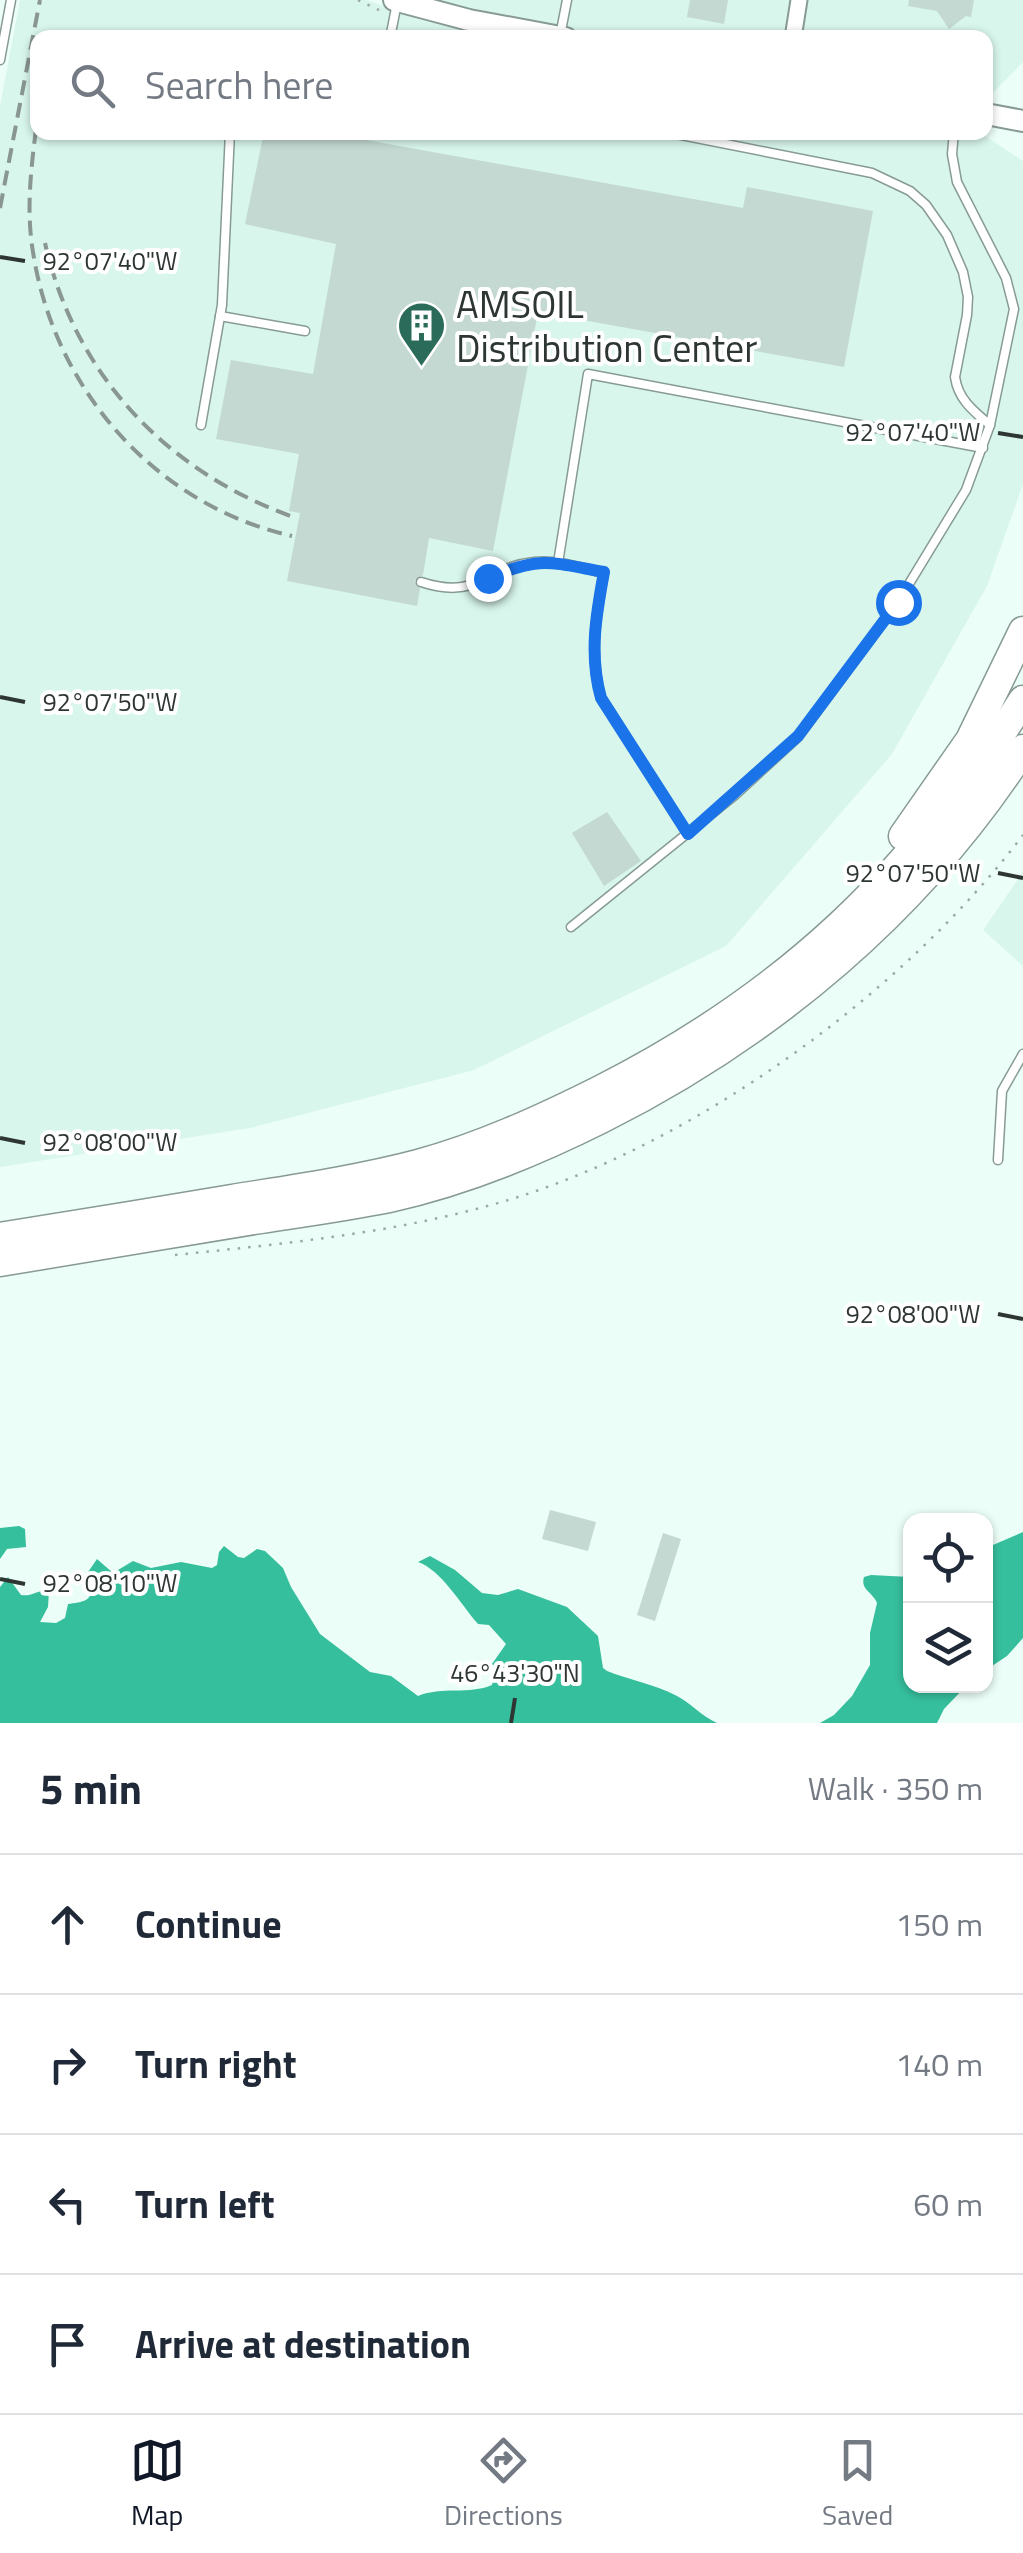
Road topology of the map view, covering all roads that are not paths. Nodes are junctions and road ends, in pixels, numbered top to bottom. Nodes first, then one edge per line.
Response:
1 (11, 0) edge
2 (396, 0) edge
3 (567, 0) edge
4 (800, 0) edge
5 (391, 30) edge
6 (525, 30) edge
7 (565, 30) edge
8 (794, 30) edge
9 (0, 60) edge
10 (993, 115) edge
11 (1023, 121) edge
12 (230, 140) edge
13 (705, 140) edge
14 (953, 140) edge
15 (220, 316) junction
16 (305, 331) dead end
17 (201, 425) dead end
18 (990, 425) junction
19 (983, 448) junction
20 (558, 564) junction
21 (421, 582) dead end
22 (1023, 631) edge
23 (1023, 700) edge
24 (1023, 749) edge
25 (688, 834) junction
26 (571, 928) dead end
27 (1023, 1054) edge
28 (624, 1078) junction
29 (998, 1160) dead end
30 (0, 1238) edge
31 (0, 1262) edge

1 - 9 lane
2 - 5 lane
2 - 6 street
3 - 7 lane
4 - 8 street
10 - 11 street
12 - 15 lane
13 - 18 lane
14 - 18 lane
15 - 16 lane
15 - 17 lane
18 - 19 lane
19 - 20 lane
19 - 25 lane
20 - 21 lane
20 - 25 lane
22 - 28 highway
23 - 28 highway
24 - 31 highway
25 - 26 lane
27 - 29 lane
28 - 30 highway

